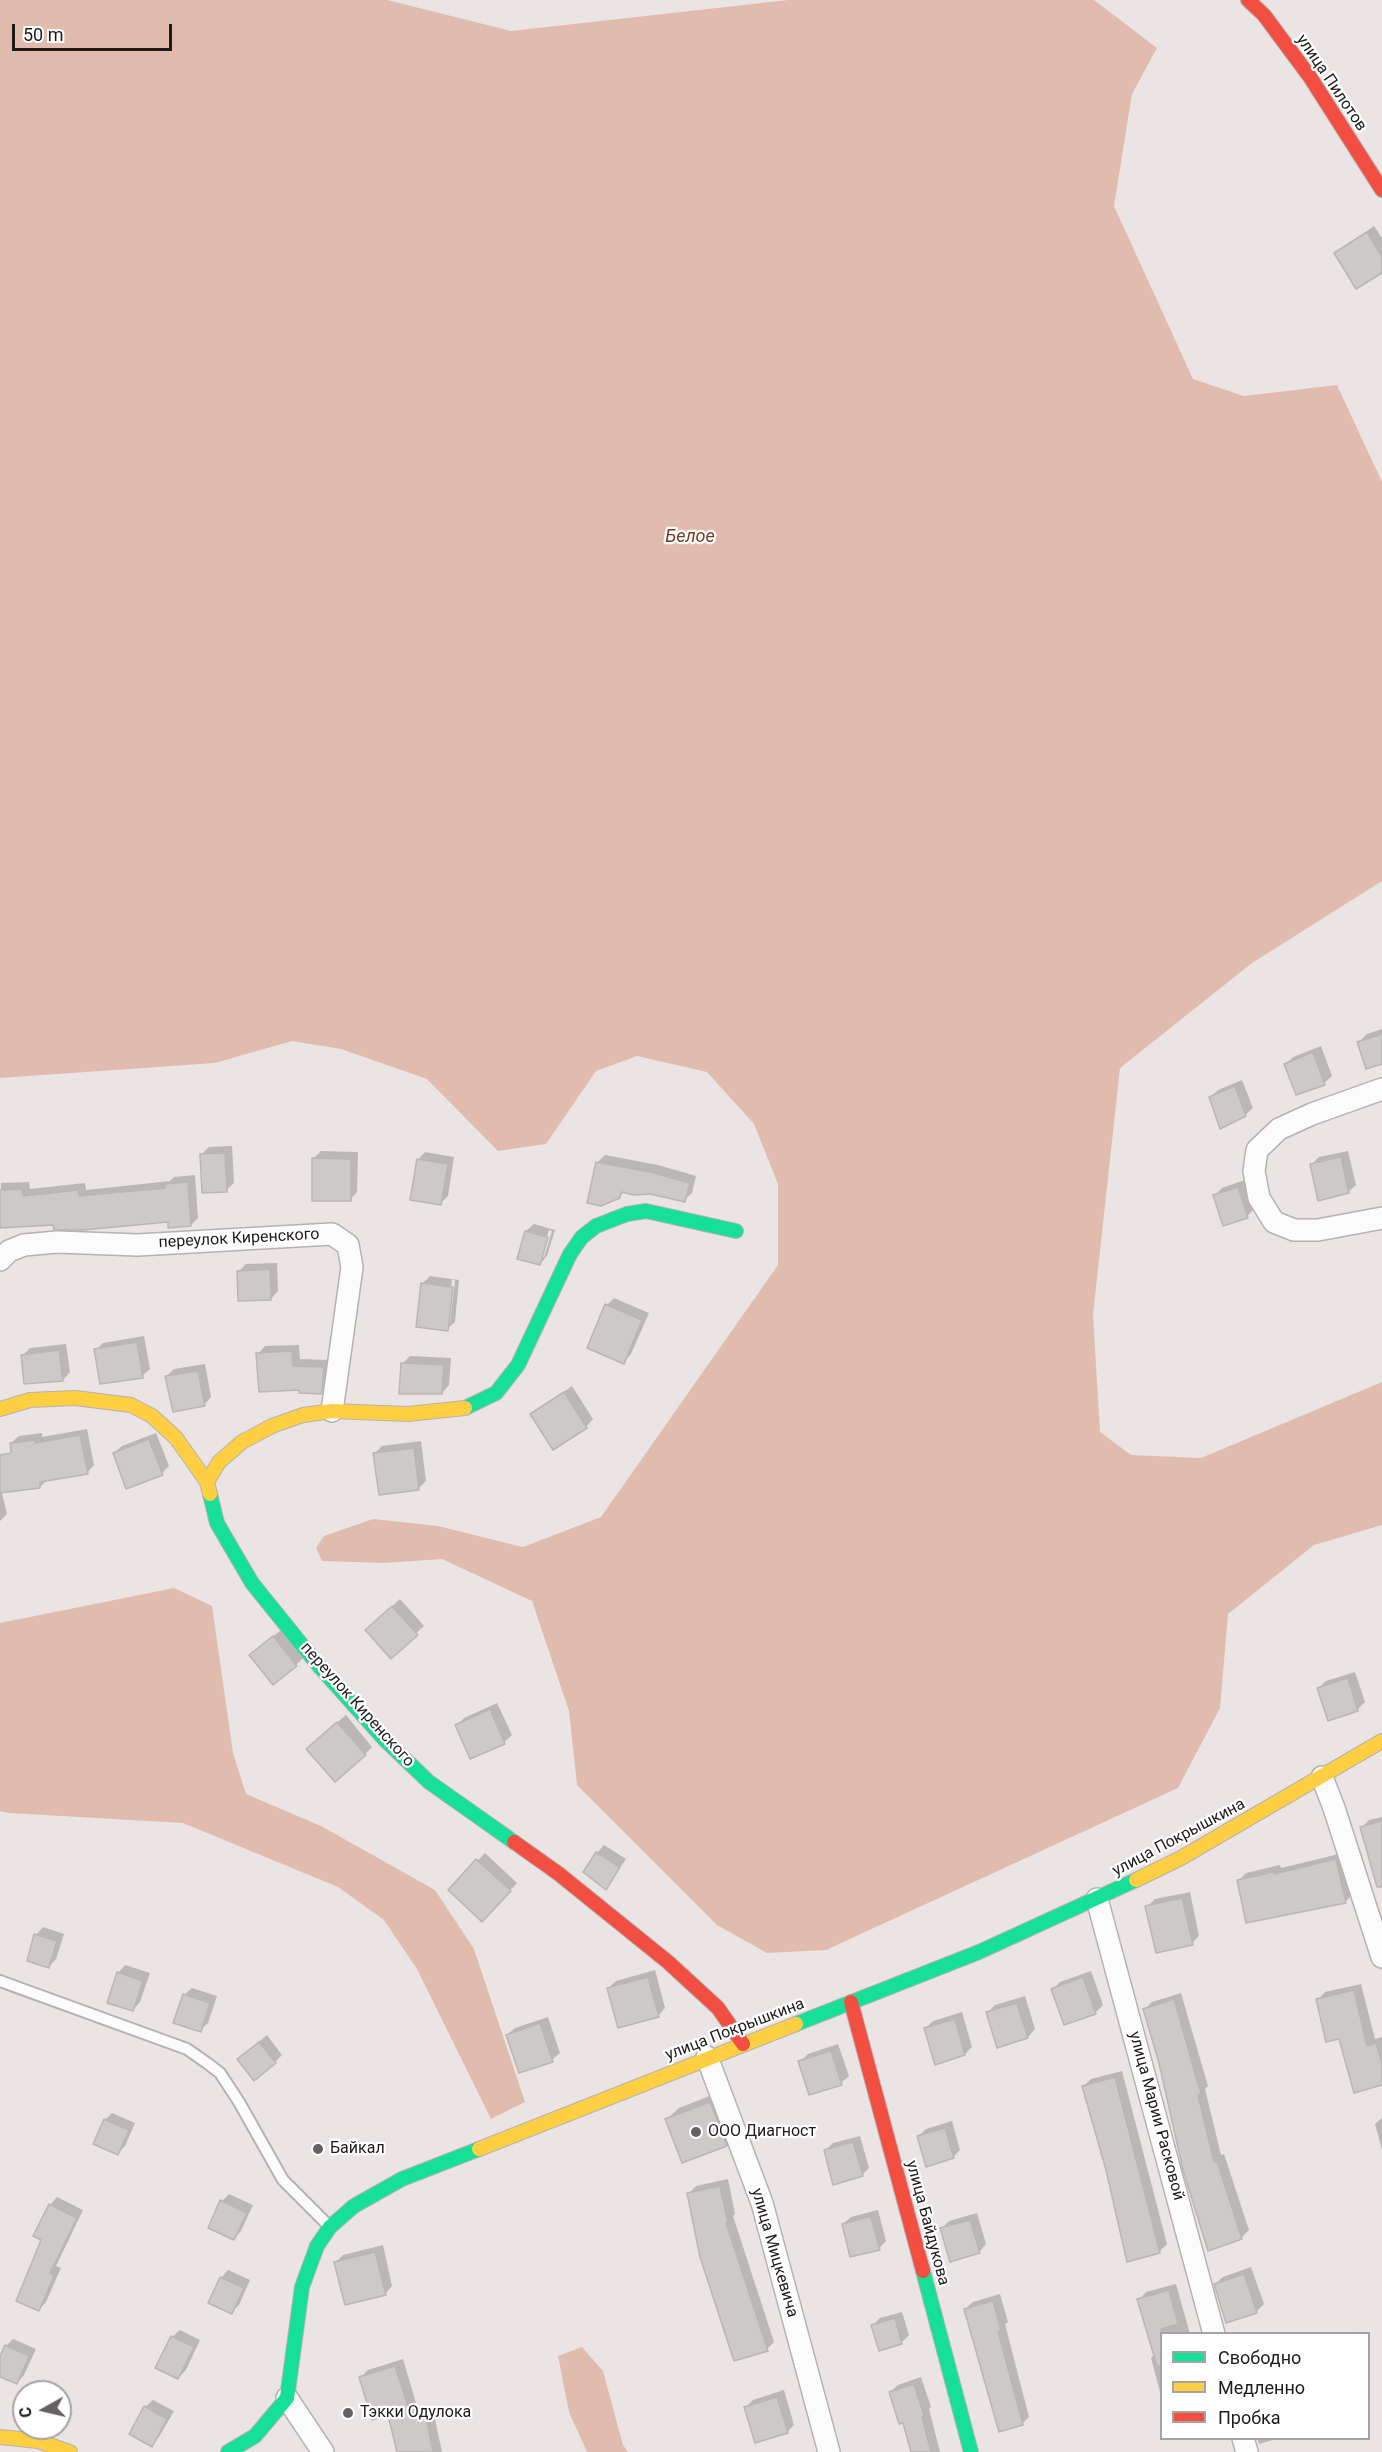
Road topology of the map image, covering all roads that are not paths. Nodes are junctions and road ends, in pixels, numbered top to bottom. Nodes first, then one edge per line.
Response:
1 (1248, 0) edge
2 (1382, 190) edge
3 (1382, 1089) edge
4 (1382, 1218) edge
5 (736, 1231) dead end
6 (0, 1260) edge
7 (0, 1409) edge
8 (332, 1411) junction
9 (207, 1482) junction
10 (1382, 1741) edge
11 (1322, 1777) junction
12 (1097, 1899) junction
13 (1382, 1957) edge
14 (0, 1981) edge
15 (851, 2002) junction
16 (743, 2044) junction
17 (707, 2057) junction
18 (330, 2227) junction
19 (1213, 2332) edge
20 (287, 2398) junction
21 (0, 2437) edge
22 (70, 2452) edge
23 (228, 2452) edge
24 (323, 2452) edge
25 (829, 2452) edge
26 (972, 2452) edge

1 - 2 street, улица Пилотов
3 - 4 street
5 - 8 street
6 - 8 street, переулок Киренского
7 - 9 street, переулок Киренского
8 - 9 street
9 - 16 street, переулок Киренского
10 - 11 street, улица Покрышкина
11 - 12 street, улица Покрышкина
11 - 13 street
12 - 15 street, улица Покрышкина
12 - 19 street, улица Марии Расковой
14 - 18 lane
15 - 16 street, улица Покрышкина
15 - 26 street, улица Байдукова
16 - 17 street, улица Покрышкина
17 - 18 street, улица Покрышкина
17 - 25 street, улица Мицкевича
18 - 20 street, улица Покрышкина
20 - 23 street, улица Покрышкина
20 - 24 street
21 - 22 street

